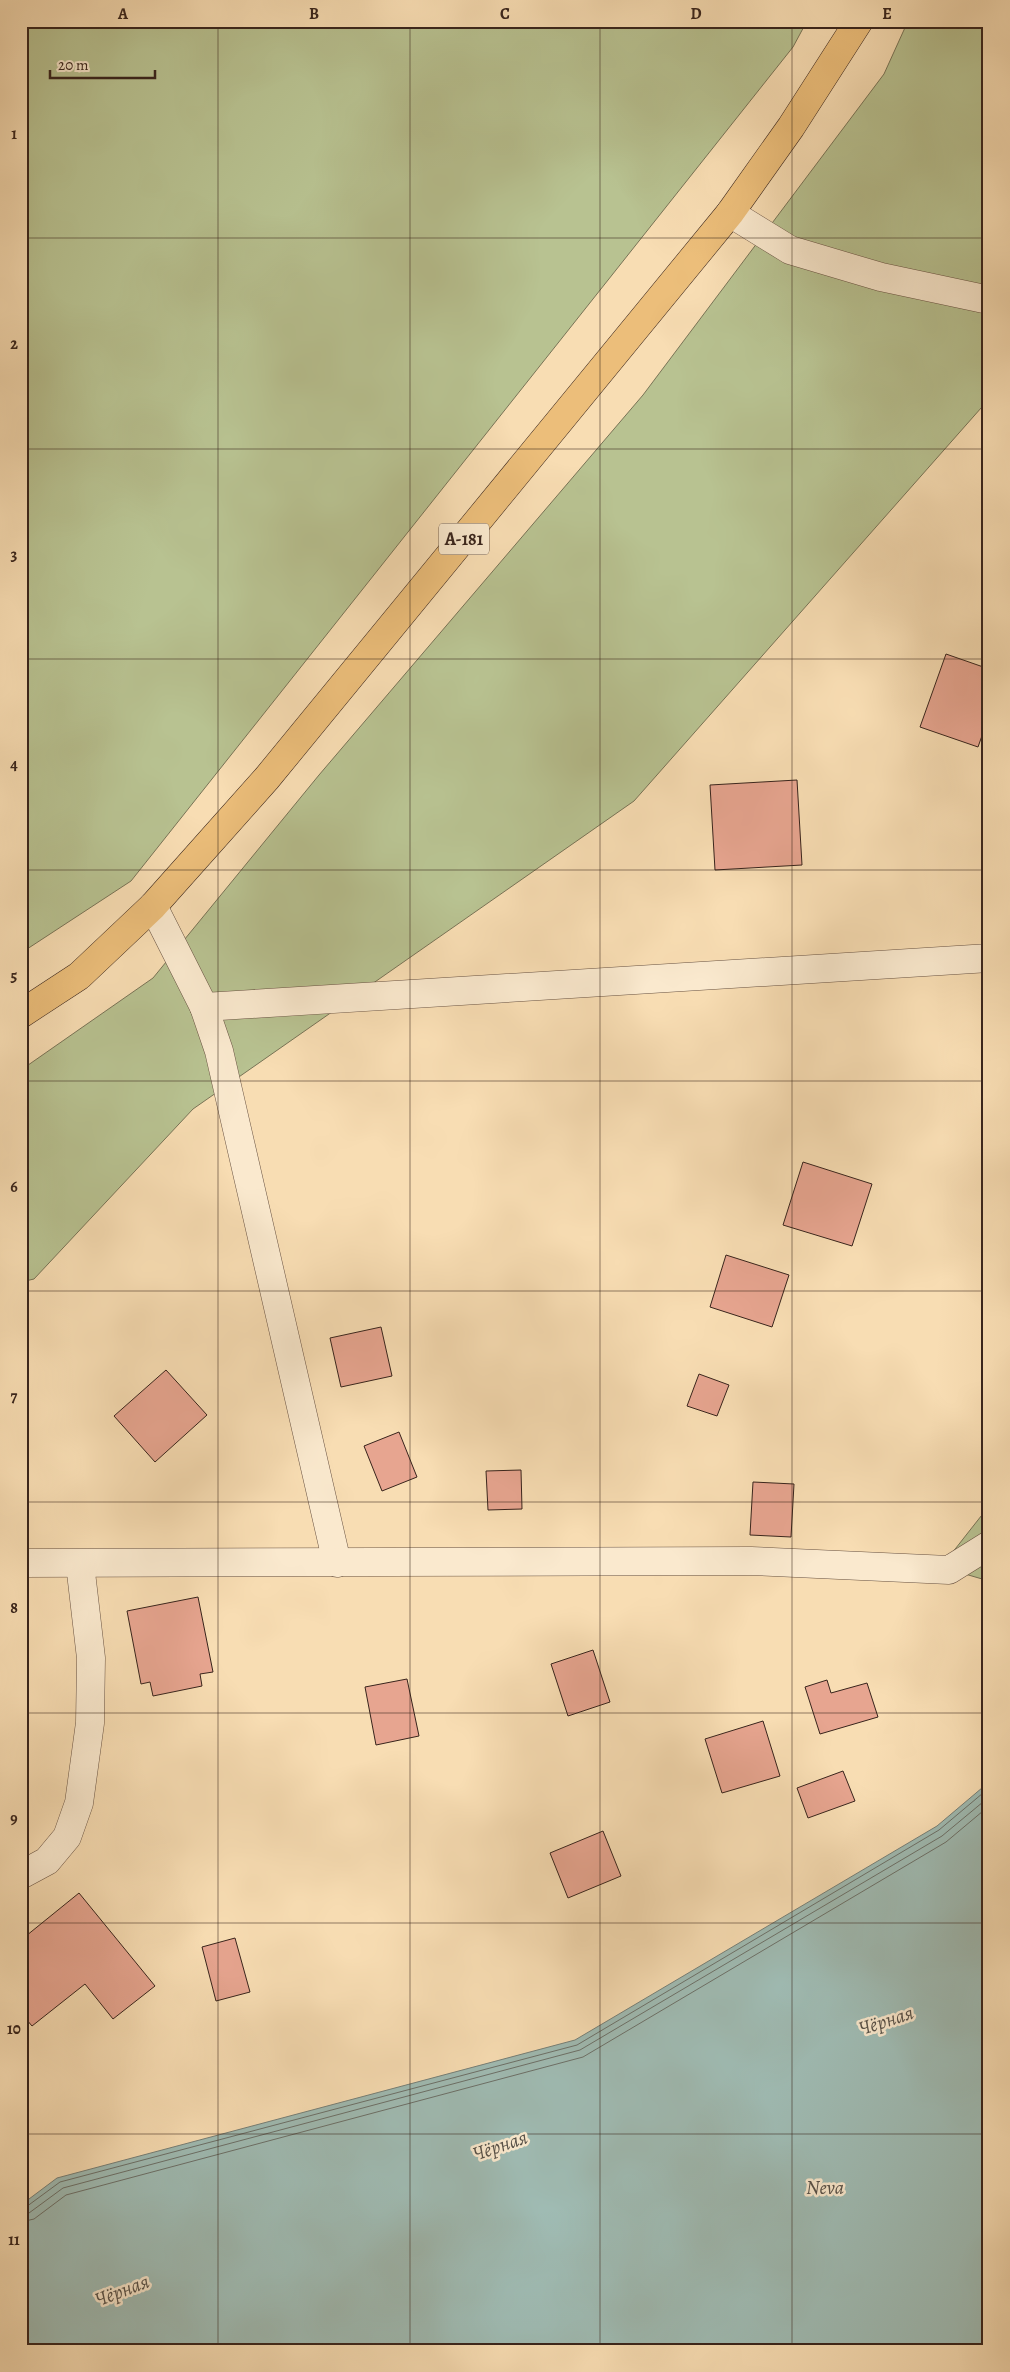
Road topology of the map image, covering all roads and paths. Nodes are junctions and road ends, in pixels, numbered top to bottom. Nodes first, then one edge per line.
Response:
1 (859, 21) edge
2 (730, 213) junction
3 (989, 300) edge
4 (152, 906) junction
5 (989, 958) edge
6 (204, 1006) junction
7 (21, 1014) edge
8 (989, 1545) edge
9 (21, 1563) edge
10 (337, 1563) junction
11 (80, 1564) junction
12 (21, 1875) edge

1 - 2 main road, А-181
2 - 3 street
2 - 4 main road, А-181
4 - 6 street
4 - 7 main road, А-181
5 - 6 street
6 - 10 street
8 - 10 street
9 - 11 street
10 - 11 street
11 - 12 street

